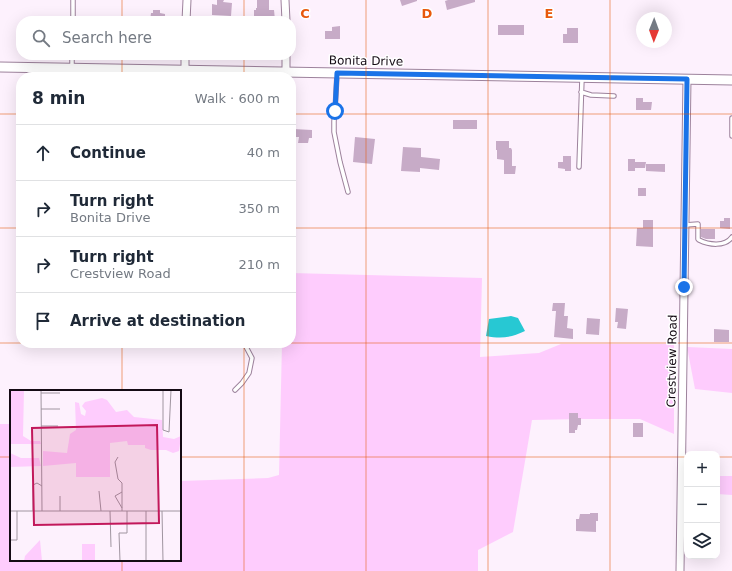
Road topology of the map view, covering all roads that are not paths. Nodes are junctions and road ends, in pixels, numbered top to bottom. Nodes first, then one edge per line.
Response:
1 (73, 0) edge
2 (187, 0) edge
3 (285, 0) edge
4 (73, 16) edge
5 (186, 16) edge
6 (286, 16) edge
7 (72, 60) edge
8 (185, 60) edge
9 (286, 60) edge
10 (0, 67) edge
11 (72, 69) junction
12 (185, 70) junction
13 (200, 72) edge
14 (286, 72) edge
15 (296, 72) edge
16 (337, 73) junction
17 (582, 77) junction
18 (687, 79) junction
19 (732, 80) edge
20 (581, 92) junction
21 (614, 96) dead end
22 (732, 118) edge
23 (732, 136) edge
24 (579, 167) dead end
25 (348, 192) dead end
26 (685, 225) junction
27 (732, 237) edge
28 (247, 348) edge
29 (234, 390) dead end
30 (680, 571) edge

1 - 4 lane
2 - 5 street
3 - 6 street
7 - 11 lane
8 - 12 street
9 - 14 street
10 - 11 street, Bonita Drive
11 - 12 street, Bonita Drive
12 - 13 street, Bonita Drive
15 - 16 street, Bonita Drive
16 - 17 street, Bonita Drive
16 - 25 lane
17 - 18 street, Bonita Drive
17 - 20 lane
18 - 19 street, Bonita Drive
18 - 26 street, Crestview Road
20 - 21 lane
20 - 24 lane
22 - 23 lane
26 - 27 lane
26 - 30 street, Crestview Road
28 - 29 lane

